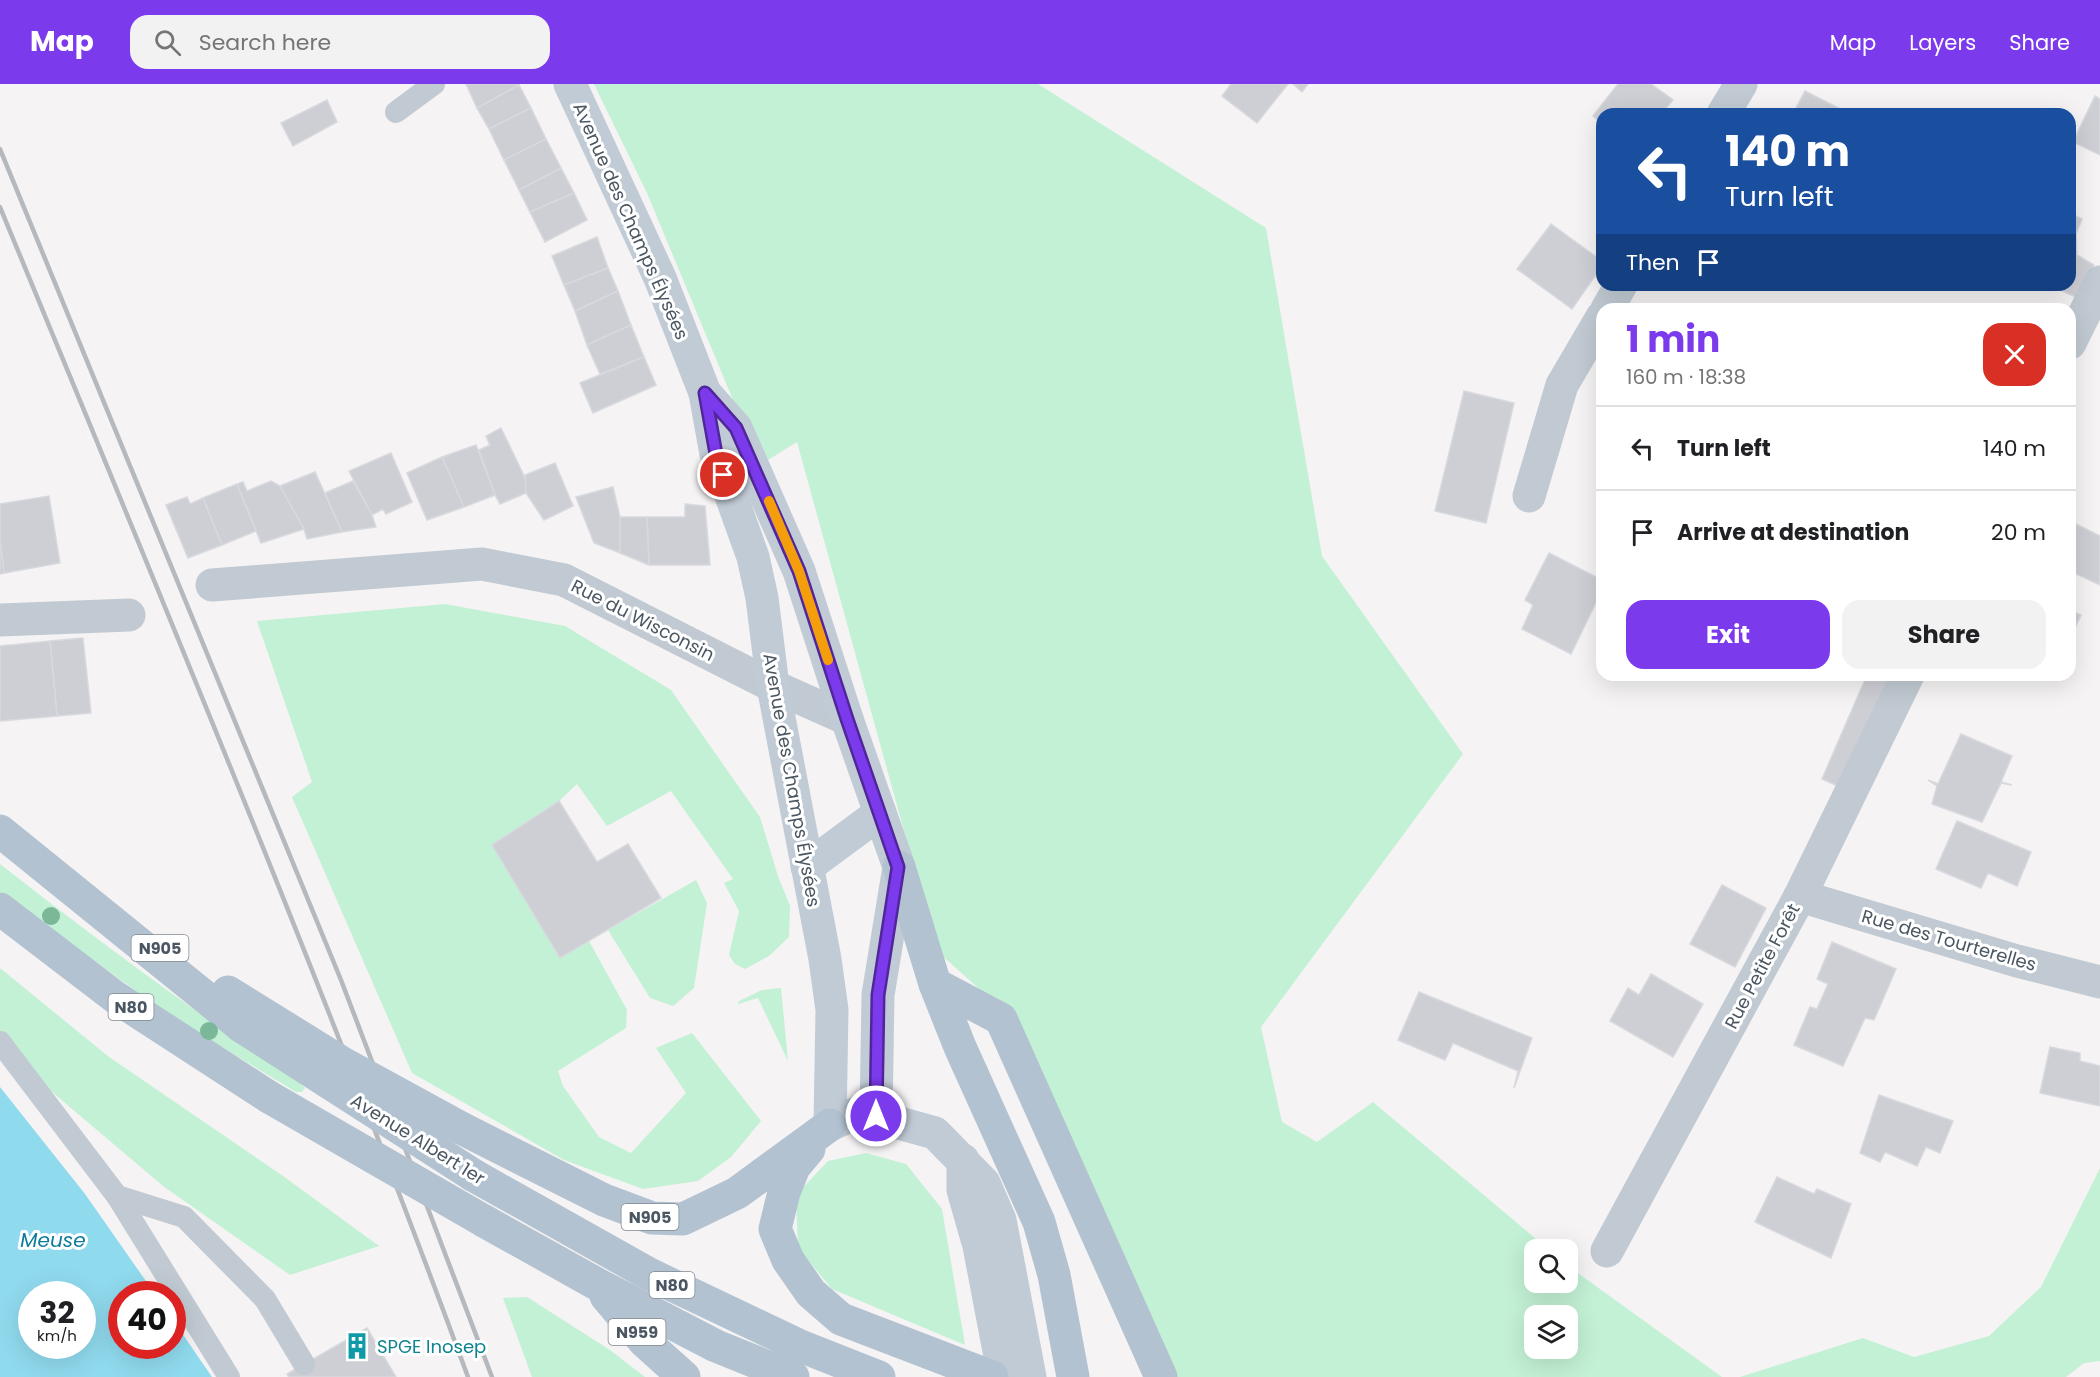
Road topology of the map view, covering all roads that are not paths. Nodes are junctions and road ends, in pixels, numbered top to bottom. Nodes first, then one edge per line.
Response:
1 (434, 84) edge
2 (570, 84) edge
3 (1740, 84) edge
4 (1726, 108) edge
5 (396, 112) dead end
6 (2100, 282) edge
7 (1596, 327) edge
8 (2076, 331) edge
9 (705, 393) junction
10 (1529, 496) dead end
11 (212, 585) dead end
12 (129, 615) dead end
13 (0, 620) edge
14 (1905, 681) edge
15 (773, 686) junction
16 (847, 719) junction
17 (880, 813) junction
18 (0, 831) edge
19 (807, 867) junction
20 (898, 867) junction
21 (1800, 896) junction
22 (93, 905) junction
23 (0, 909) edge
24 (2100, 981) edge
25 (935, 984) junction
26 (0, 1042) edge
27 (876, 1116) junction
28 (830, 1125) junction
29 (963, 1160) junction
30 (117, 1196) junction
31 (1000, 1220) junction
32 (1607, 1251) dead end
33 (1054, 1275) junction
34 (595, 1283) junction
35 (304, 1364) dead end
36 (228, 1377) edge
37 (684, 1377) edge
38 (793, 1377) edge
39 (879, 1377) edge
40 (992, 1377) edge
41 (1004, 1377) edge
42 (1030, 1377) edge
43 (1073, 1377) edge
44 (1161, 1377) edge

1 - 5 lane
2 - 9 street, Avenue des Champs Élysées
3 - 4 street
6 - 8 street
7 - 10 street
9 - 15 street, Avenue des Champs Élysées
9 - 16 street, Avenue des Champs Élysées
11 - 15 street, Rue du Wisconsin
12 - 13 street
14 - 21 street, Rue Petite Forêt
15 - 16 street, Rue du Wisconsin
15 - 19 street, Avenue des Champs Élysées
16 - 17 street, Avenue des Champs Élysées
17 - 19 street
17 - 20 street, Avenue des Champs Élysées
18 - 22 main road, Avenue Albert 1er / N80
19 - 28 street, Avenue des Champs Élysées
20 - 25 main road
20 - 27 street, Avenue des Champs Élysées
21 - 24 street, Rue des Tourterelles
21 - 32 street, Rue Petite Forêt
22 - 28 main road, N905, bridge
22 - 39 main road, Avenue Albert 1er / N80, bridge
23 - 34 main road, Avenue Albert 1er / N80, bridge
25 - 33 main road
25 - 44 main road
26 - 30 lane
27 - 28 street, N905
27 - 29 street, N905
28 - 40 main road
29 - 31 street, N905
29 - 41 street
30 - 35 lane
30 - 36 lane
31 - 33 street
31 - 42 street, N905
33 - 43 main road
34 - 37 main road, N959
34 - 38 main road, N80

